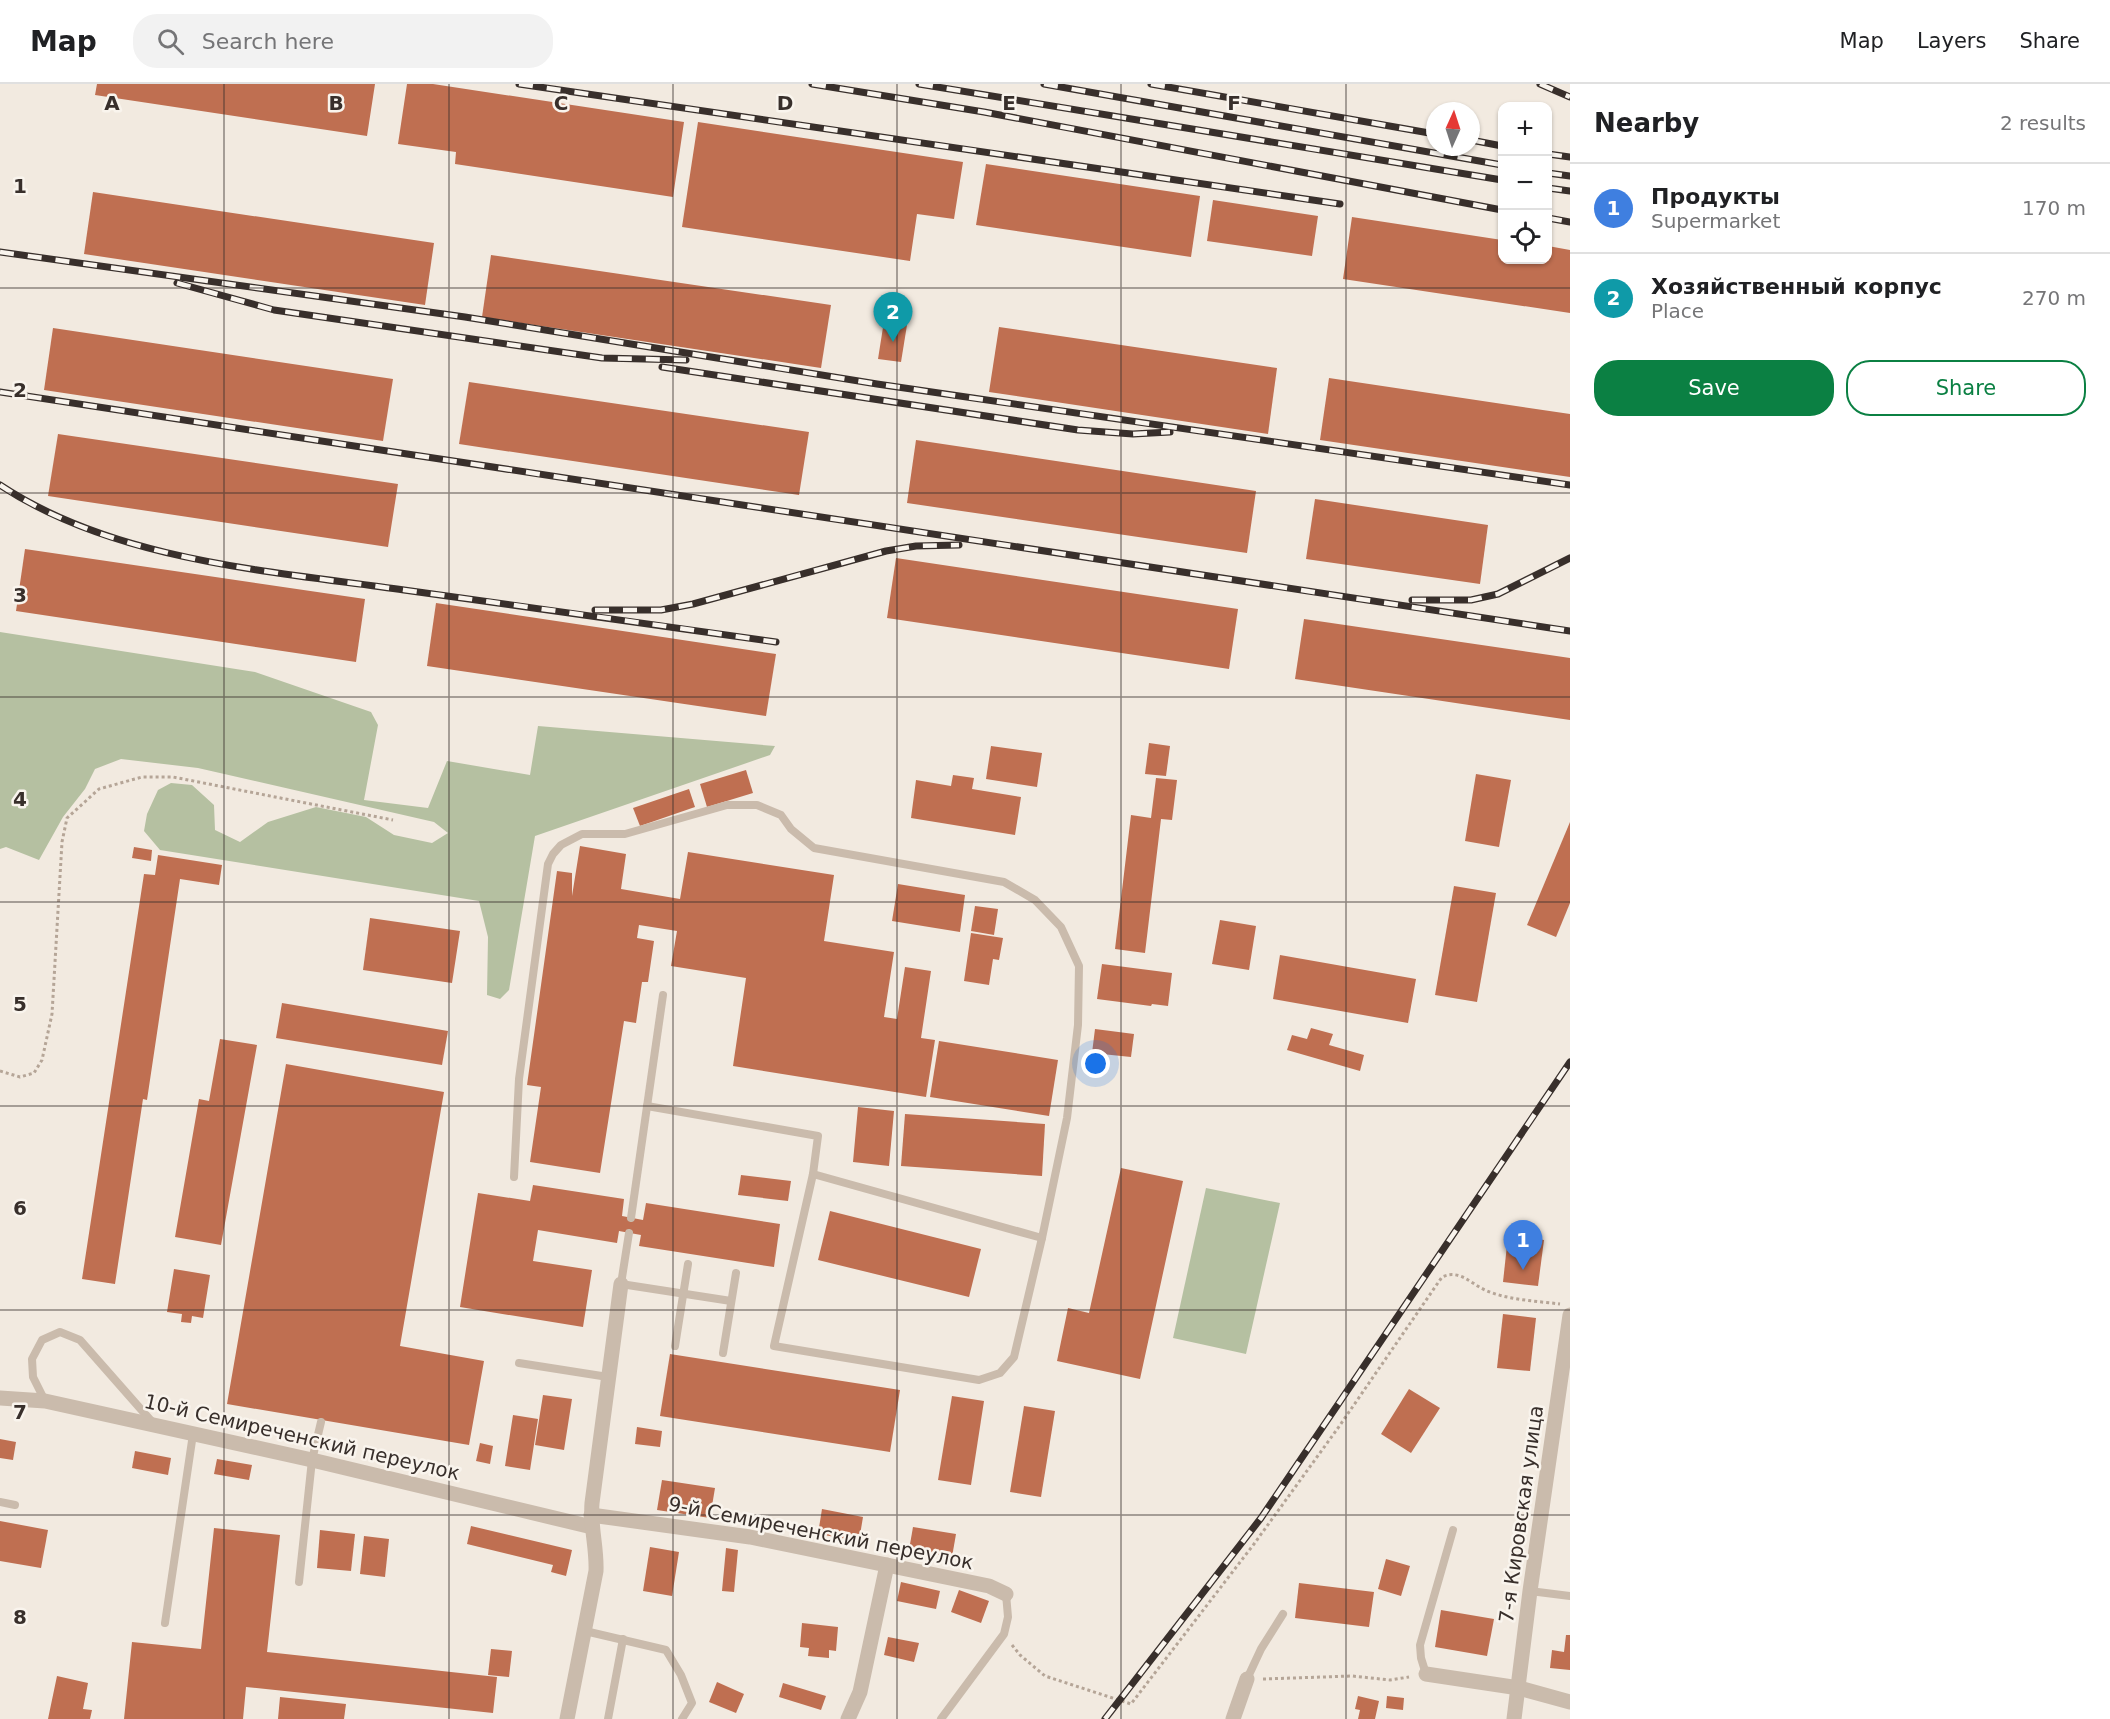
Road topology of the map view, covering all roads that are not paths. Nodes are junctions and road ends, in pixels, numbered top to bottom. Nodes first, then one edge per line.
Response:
1 (663, 995) dead end
2 (647, 1106) junction
3 (813, 1174) junction
4 (514, 1177) dead end
5 (631, 1218) dead end
6 (629, 1233) dead end
7 (1042, 1238) junction
8 (688, 1263) dead end
9 (736, 1273) dead end
10 (621, 1284) junction
11 (683, 1294) junction
12 (732, 1301) junction
13 (1570, 1315) edge
14 (675, 1346) dead end
15 (723, 1353) dead end
16 (519, 1363) dead end
17 (608, 1377) junction
18 (0, 1398) edge
19 (45, 1401) junction
20 (321, 1422) dead end
21 (155, 1425) junction
22 (193, 1434) junction
23 (312, 1460) junction
24 (0, 1502) edge
25 (15, 1505) dead end
26 (592, 1521) junction
27 (1453, 1530) dead end
28 (887, 1565) junction
29 (299, 1582) dead end
30 (1530, 1591) junction
31 (1005, 1594) joint
32 (1570, 1596) edge
33 (1283, 1614) dead end
34 (165, 1623) dead end
35 (585, 1631) junction
36 (623, 1639) junction
37 (1426, 1674) joint
38 (1247, 1679) joint
39 (1519, 1688) junction
40 (1570, 1702) edge
41 (567, 1719) edge
42 (608, 1719) edge
43 (682, 1719) edge
44 (848, 1719) edge
45 (941, 1719) edge
46 (1233, 1719) edge
47 (1514, 1719) edge

1 - 2 lane
2 - 3 lane
2 - 5 lane
3 - 7 lane
3 - 7 lane
4 - 7 lane
6 - 10 lane
8 - 11 lane
9 - 12 lane
10 - 11 lane
10 - 17 street
11 - 12 lane
11 - 14 lane
12 - 15 lane
13 - 30 street, 7-я Кировская улица
16 - 17 lane
17 - 26 street
18 - 19 street, 10-й Семиреченский переулок
19 - 21 street, 10-й Семиреченский переулок
19 - 21 lane
20 - 23 lane
21 - 22 street, 10-й Семиреченский переулок
22 - 23 street, 10-й Семиреченский переулок
22 - 34 lane
23 - 26 street, 10-й Семиреченский переулок
23 - 29 lane
24 - 25 lane
26 - 28 street, 9-й Семиреченский переулок
26 - 35 street
27 - 37 lane
28 - 31 street, 9-й Семиреченский переулок
28 - 44 street
30 - 32 lane
30 - 39 street, 7-я Кировская улица
31 - 45 lane
33 - 38 lane
35 - 36 lane
35 - 41 street
36 - 42 lane
36 - 43 lane
37 - 39 street
38 - 46 street
39 - 40 street
39 - 47 street, 7-я Кировская улица

